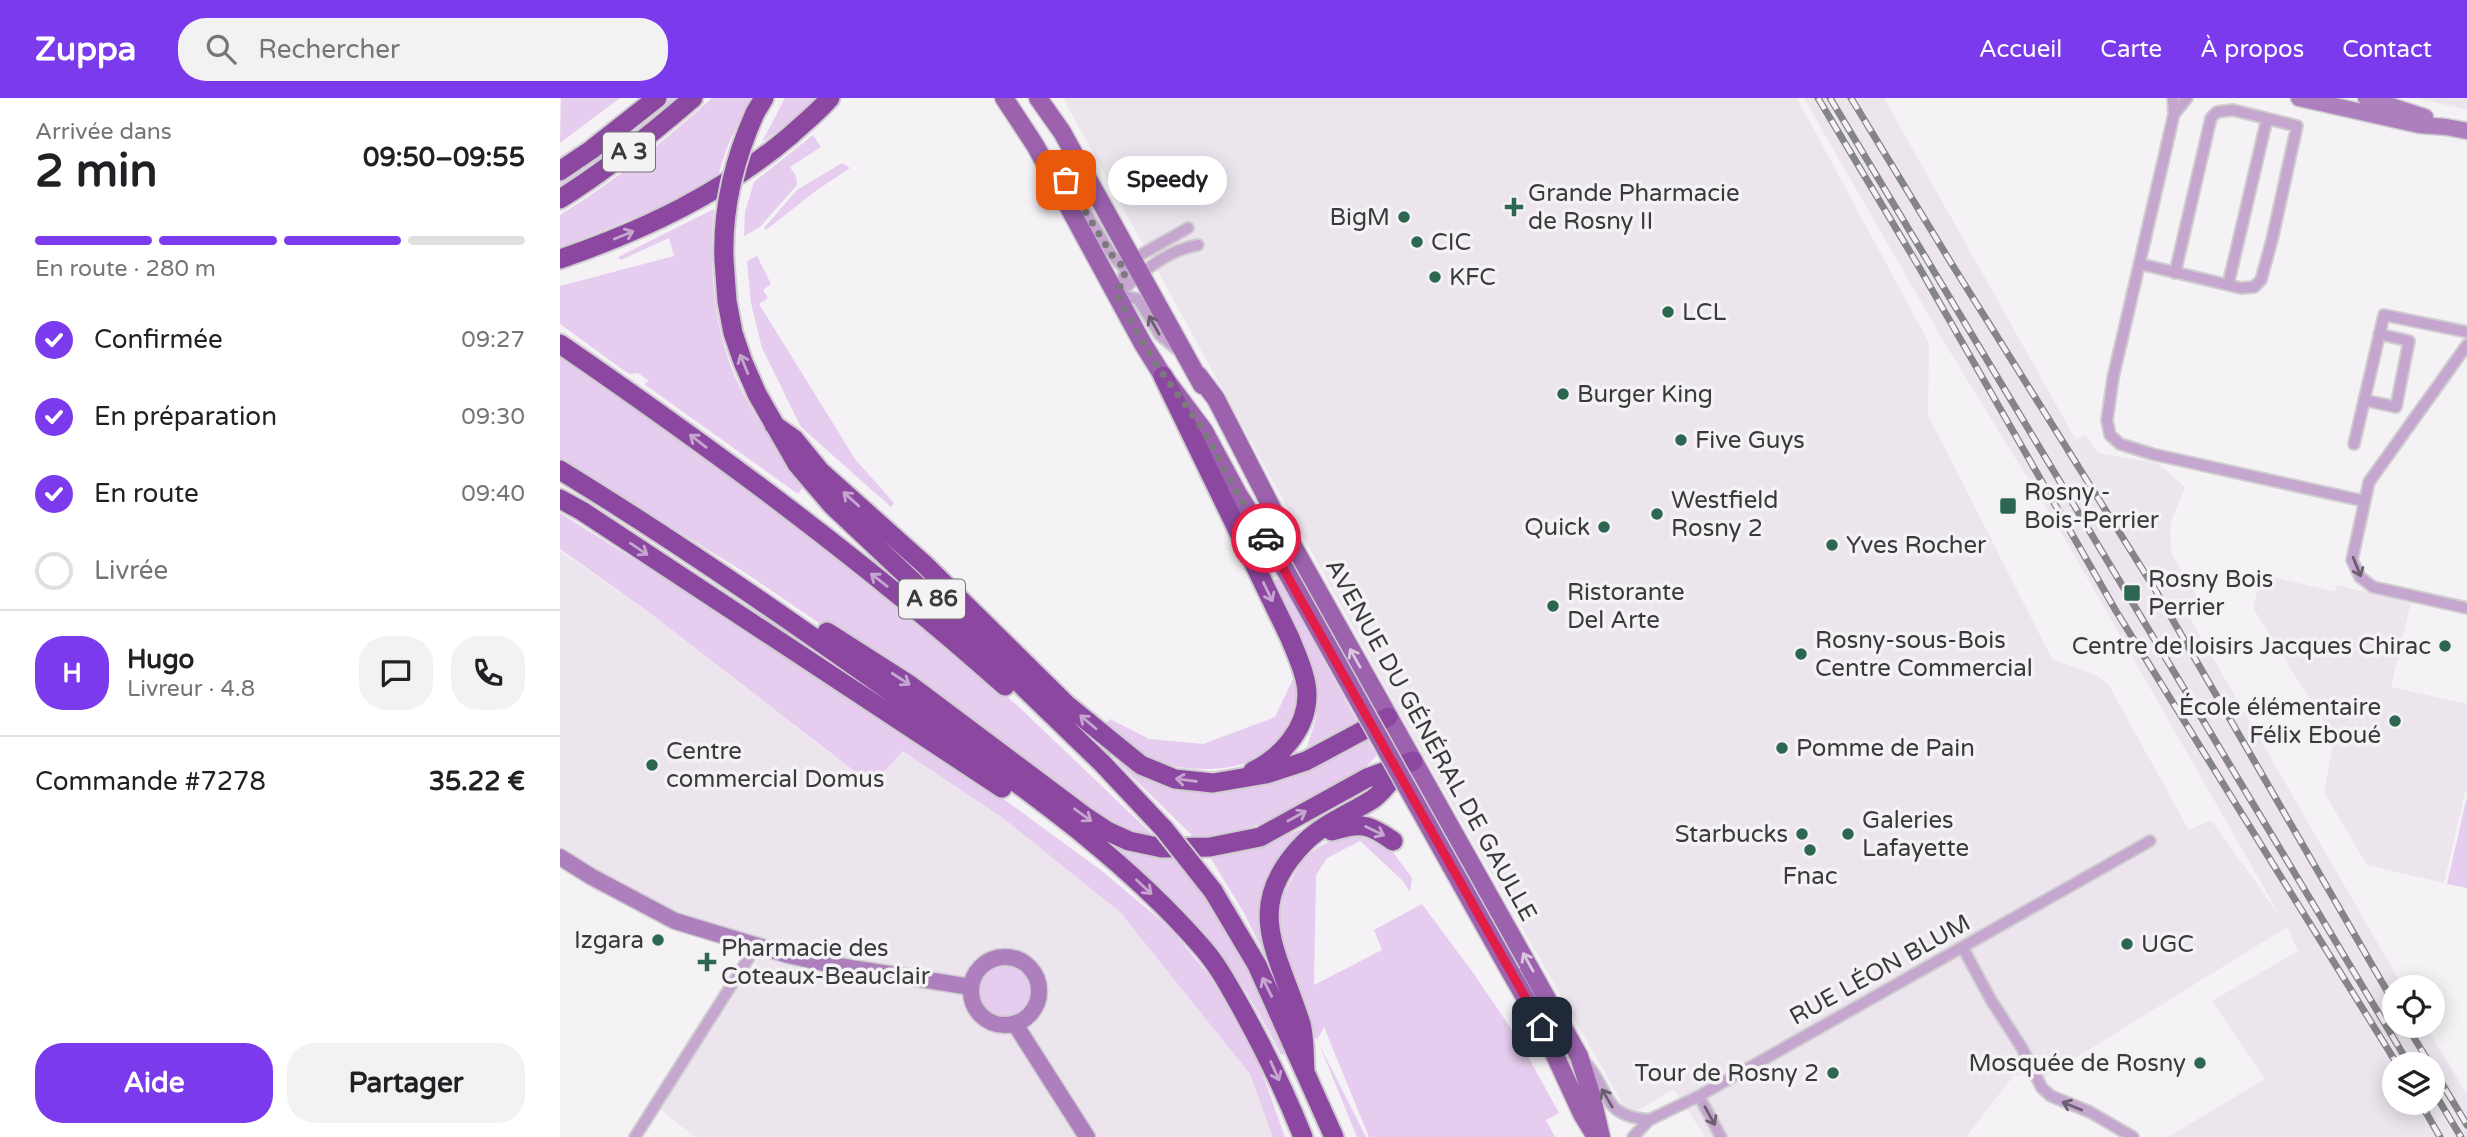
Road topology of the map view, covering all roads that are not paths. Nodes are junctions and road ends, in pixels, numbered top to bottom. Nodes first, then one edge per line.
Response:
1 (657, 98) edge
2 (692, 98) edge
3 (830, 98) edge
4 (1004, 98) edge
5 (1038, 98) edge
6 (2173, 98) edge
7 (2187, 98) edge
8 (2300, 98) edge
9 (2367, 98) edge
10 (760, 106) edge
11 (2174, 114) junction
12 (2267, 118) junction
13 (2446, 127) junction
14 (2467, 131) edge
15 (1035, 145) junction
16 (560, 171) edge
17 (560, 200) edge
18 (1188, 228) dead end
19 (1198, 244) dead end
20 (560, 258) edge
21 (2140, 264) junction
22 (1133, 267) junction
23 (2175, 273) junction
24 (2228, 285) junction
25 (1117, 295) junction
26 (2467, 331) edge
27 (2379, 334) junction
28 (560, 344) edge
29 (2467, 345) edge
30 (1194, 368) junction
31 (1163, 376) junction
32 (2364, 400) junction
33 (774, 425) junction
34 (2354, 444) dead end
35 (560, 470) edge
36 (560, 499) edge
37 (2364, 501) junction
38 (1277, 555) junction
39 (716, 570) junction
40 (2467, 608) edge
41 (1388, 717) junction
42 (1102, 763) junction
43 (1407, 764) junction
44 (1233, 780) junction
45 (1073, 827) junction
46 (1308, 839) junction
47 (1393, 841) dead end
48 (2150, 841) dead end
49 (560, 858) edge
50 (757, 945) junction
51 (1963, 948) junction
52 (971, 986) junction
53 (1015, 1024) junction
54 (1579, 1056) junction
55 (1305, 1072) junction
56 (1699, 1096) junction
57 (1649, 1120) junction
58 (635, 1137) edge
59 (1087, 1137) edge
60 (1303, 1137) edge
61 (1334, 1137) edge
62 (1599, 1137) edge
63 (1633, 1137) edge
64 (1721, 1137) edge
65 (2133, 1137) edge

1 - 16 highway, A 3
2 - 17 highway, A 3
20 -> 3 highway
4 - 15 main road, AVENUE DU GÉNÉRAL DE GAULLE
5 - 22 main road, AVENUE DU GÉNÉRAL DE GAULLE
6 - 11 street
7 - 11 street
8 - 13 street
9 - 13 street
33 -> 10 highway, A 86, bridge
11 - 21 street
12 - 23 street
12 - 24 street
12 - 24 street
13 - 14 street
15 - 22 street
15 - 25 main road, AVENUE DU GÉNÉRAL DE GAULLE
18 - 22 street
19 - 22 street
21 - 23 street
21 - 37 street
22 - 25 street
22 - 30 main road, AVENUE DU GÉNÉRAL DE GAULLE
23 - 24 street
30 -> 25 street
25 - 31 main road, AVENUE DU GÉNÉRAL DE GAULLE
26 - 27 street
27 - 32 street
27 - 32 street
42 -> 28 highway
29 - 37 street
30 - 38 main road, AVENUE DU GÉNÉRAL DE GAULLE
41 -> 30 main road, AVENUE DU GÉNÉRAL DE GAULLE
31 - 38 main road, AVENUE DU GÉNÉRAL DE GAULLE
31 -> 44 highway
32 - 34 street
33 - 42 highway, A 86
44 -> 33 highway
35 - 39 highway
36 -> 45 highway
37 -> 40 street
38 - 62 main road, AVENUE DU GÉNÉRAL DE GAULLE, bridge
39 -> 43 highway
39 - 45 highway
41 - 43 main road, AVENUE DU GÉNÉRAL DE GAULLE
41 - 44 highway
55 -> 42 highway, A 86, bridge
43 - 46 highway
54 -> 43 main road, AVENUE DU GÉNÉRAL DE GAULLE
45 -> 60 highway
46 -> 47 highway
46 - 55 highway
48 - 51 street, RUE LÉON BLUM
49 - 50 street
50 - 52 street
50 - 58 street
51 - 56 street, RUE LÉON BLUM
65 -> 51 street
52 - 53 street
52 - 53 street
53 - 59 street
57 -> 54 street
54 - 62 main road, AVENUE DU GÉNÉRAL DE GAULLE
55 - 61 highway, A 86
56 - 57 street, RUE LÉON BLUM
56 -> 64 street
57 - 63 street, RUE LÉON BLUM

